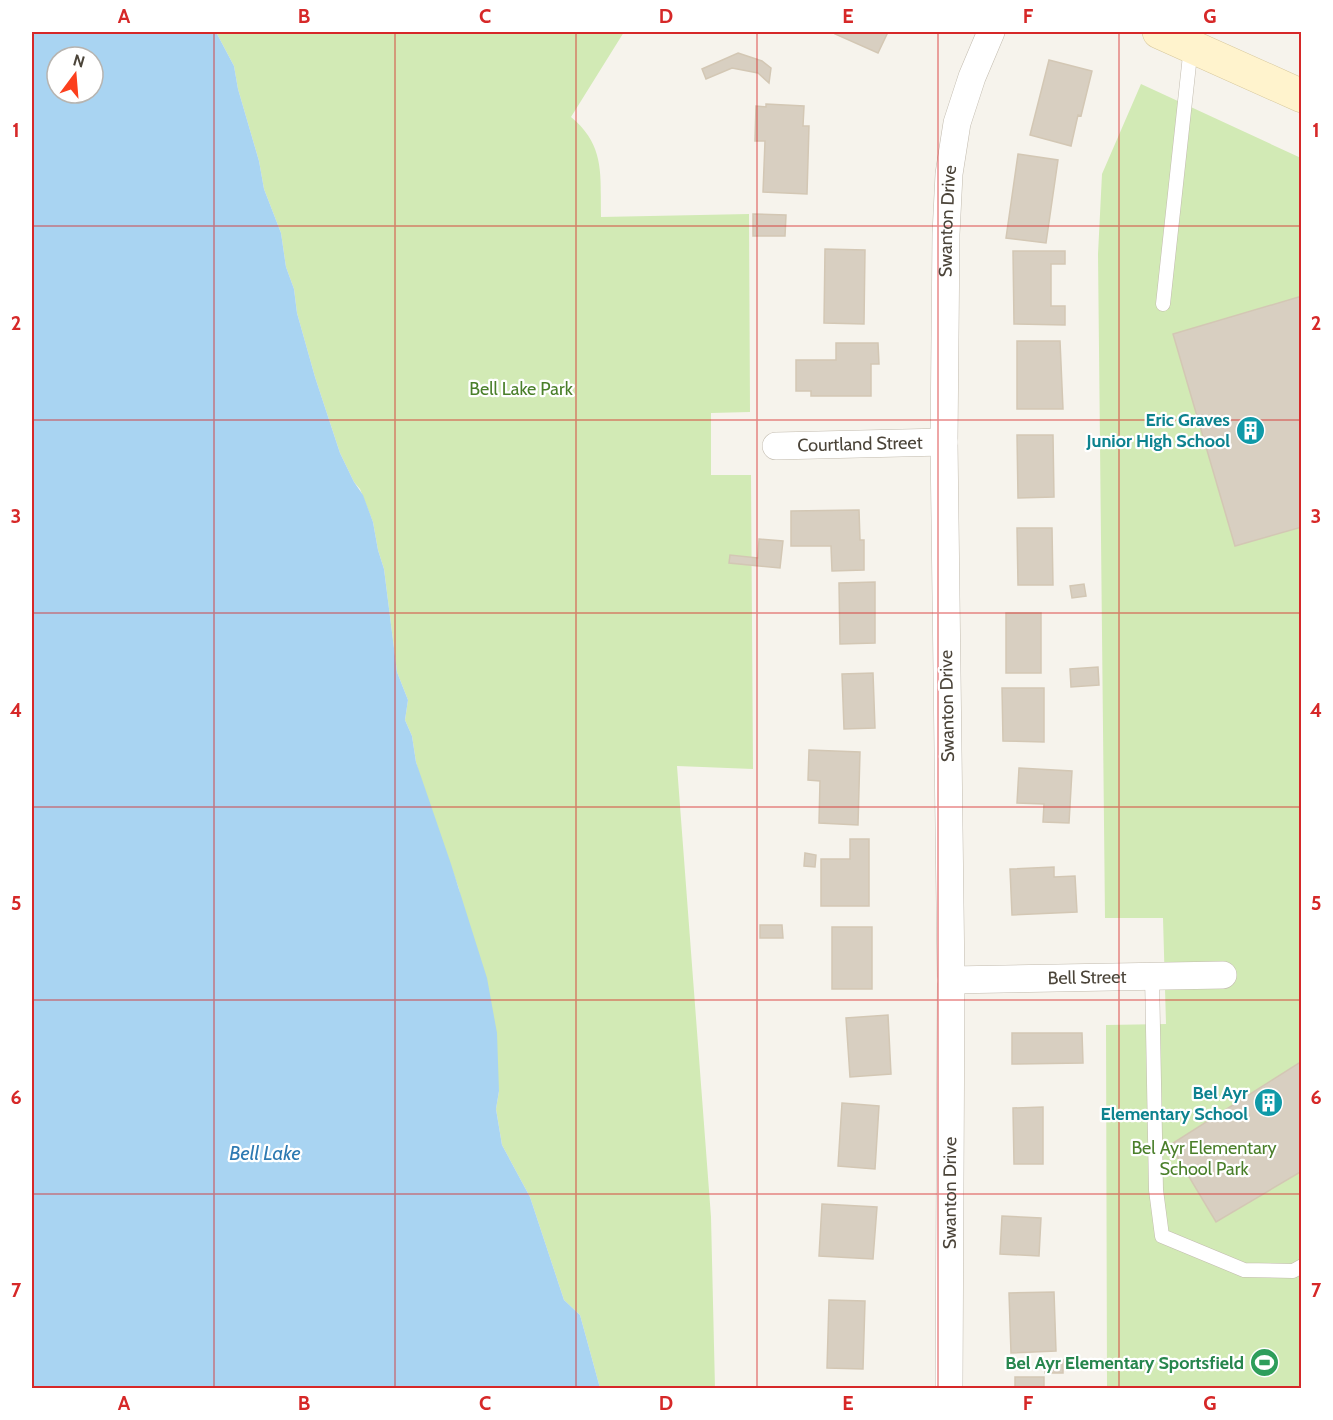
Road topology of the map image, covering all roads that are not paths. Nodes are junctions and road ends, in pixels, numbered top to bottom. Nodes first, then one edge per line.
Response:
1 (991, 32) edge
2 (1159, 32) edge
3 (1191, 46) junction
4 (1302, 96) edge
5 (1163, 304) dead end
6 (944, 442) junction
7 (776, 446) dead end
8 (1152, 975) junction
9 (1223, 975) dead end
10 (951, 980) junction
11 (1302, 1266) edge
12 (949, 1389) edge

1 - 6 street, Swanton Drive
2 - 3 street
3 - 4 street
3 - 5 lane
6 - 7 street, Courtland Street
6 - 10 street, Swanton Drive
8 - 9 street, Bell Street
8 - 10 street, Bell Street
8 - 11 lane
10 - 12 street, Swanton Drive

